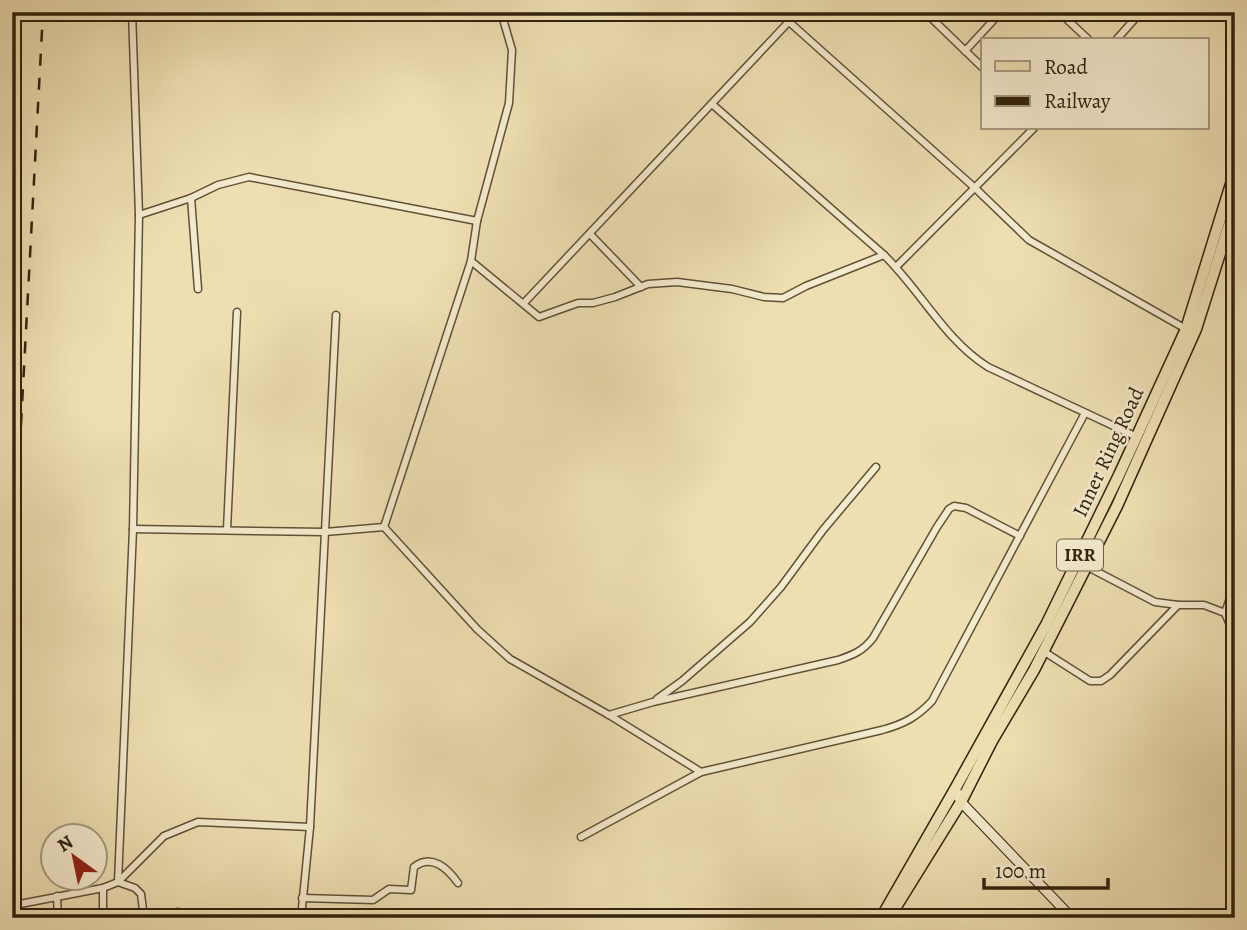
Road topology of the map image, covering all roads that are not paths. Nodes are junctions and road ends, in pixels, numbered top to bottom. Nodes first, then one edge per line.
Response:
1 (132, 12) edge
2 (501, 12) edge
3 (778, 12) edge
4 (798, 12) edge
5 (925, 12) edge
6 (1001, 12) edge
7 (1059, 12) edge
8 (1141, 12) edge
9 (789, 23) junction
10 (1087, 38) edge
11 (1118, 38) edge
12 (965, 51) junction
13 (981, 66) edge
14 (712, 104) junction
15 (1032, 130) edge
16 (1235, 171) edge
17 (975, 188) junction
18 (191, 198) junction
19 (1235, 206) edge
20 (139, 215) junction
21 (478, 221) junction
22 (1231, 232) edge
23 (590, 234) junction
24 (884, 255) junction
25 (471, 261) junction
26 (896, 267) junction
27 (641, 287) junction
28 (198, 289) dead end
29 (524, 303) junction
30 (237, 312) dead end
31 (337, 315) dead end
32 (1191, 329) junction
33 (1085, 413) junction
34 (1137, 436) junction
35 (876, 467) dead end
36 (383, 527) junction
37 (133, 529) junction
38 (227, 530) junction
39 (325, 532) junction
40 (1020, 536) junction
41 (1086, 566) junction
42 (1235, 583) edge
43 (1178, 605) junction
44 (1225, 613) junction
45 (1235, 617) edge
46 (1235, 637) edge
47 (1043, 651) junction
48 (653, 702) junction
49 (609, 715) junction
50 (701, 772) junction
51 (955, 789) junction
52 (961, 802) junction
53 (310, 827) junction
54 (581, 837) dead end
55 (118, 882) junction
56 (458, 883) dead end
57 (108, 886) edge
58 (80, 892) edge
59 (103, 892) edge
60 (57, 896) junction
61 (302, 898) junction
62 (20, 904) dead end
63 (58, 918) edge
64 (103, 918) edge
65 (144, 918) edge
66 (301, 918) edge
67 (880, 918) edge
68 (889, 918) edge
69 (1072, 918) edge

1 - 20 street
2 - 21 street
3 - 9 street
4 - 9 street
5 - 12 street
6 - 12 street
7 - 10 street
8 - 11 street
9 - 14 street
9 - 17 street
12 - 13 street
14 - 23 street
14 - 24 street
15 - 17 street
16 - 32 main road, Inner Ring Road / IRR
17 - 26 street
17 - 32 street
18 - 20 street
18 - 21 street
18 - 28 street
19 - 22 main road, Inner Ring Road / IRR
20 - 37 street
21 - 25 street
22 - 32 main road, Inner Ring Road / IRR
23 - 27 street
23 - 29 street
24 - 26 street
24 - 27 street
25 - 29 street
25 - 36 street
26 - 33 street
27 - 29 street
30 - 38 street
31 - 39 street
32 - 34 main road, Inner Ring Road / IRR
32 - 41 main road, Inner Ring Road / IRR
33 - 34 street
33 - 40 street
34 - 51 main road, Inner Ring Road / IRR
35 - 48 street
36 - 39 street
36 - 49 street
37 - 38 street
37 - 55 street
38 - 39 street
39 - 53 street
40 - 48 street
40 - 50 street
41 - 43 street
41 - 47 main road, Inner Ring Road / IRR
42 - 44 street
43 - 44 street
43 - 47 street
44 - 45 street
44 - 46 street
47 - 52 main road, Inner Ring Road / IRR
48 - 49 street
49 - 50 street
50 - 54 street
51 - 52 street
51 - 67 main road, Inner Ring Road / IRR
52 - 68 main road, Inner Ring Road / IRR
52 - 69 street
53 - 55 street
53 - 61 street
55 - 57 street
55 - 65 street
56 - 61 street
58 - 60 street
59 - 64 street
60 - 62 street
60 - 63 street
61 - 66 street

